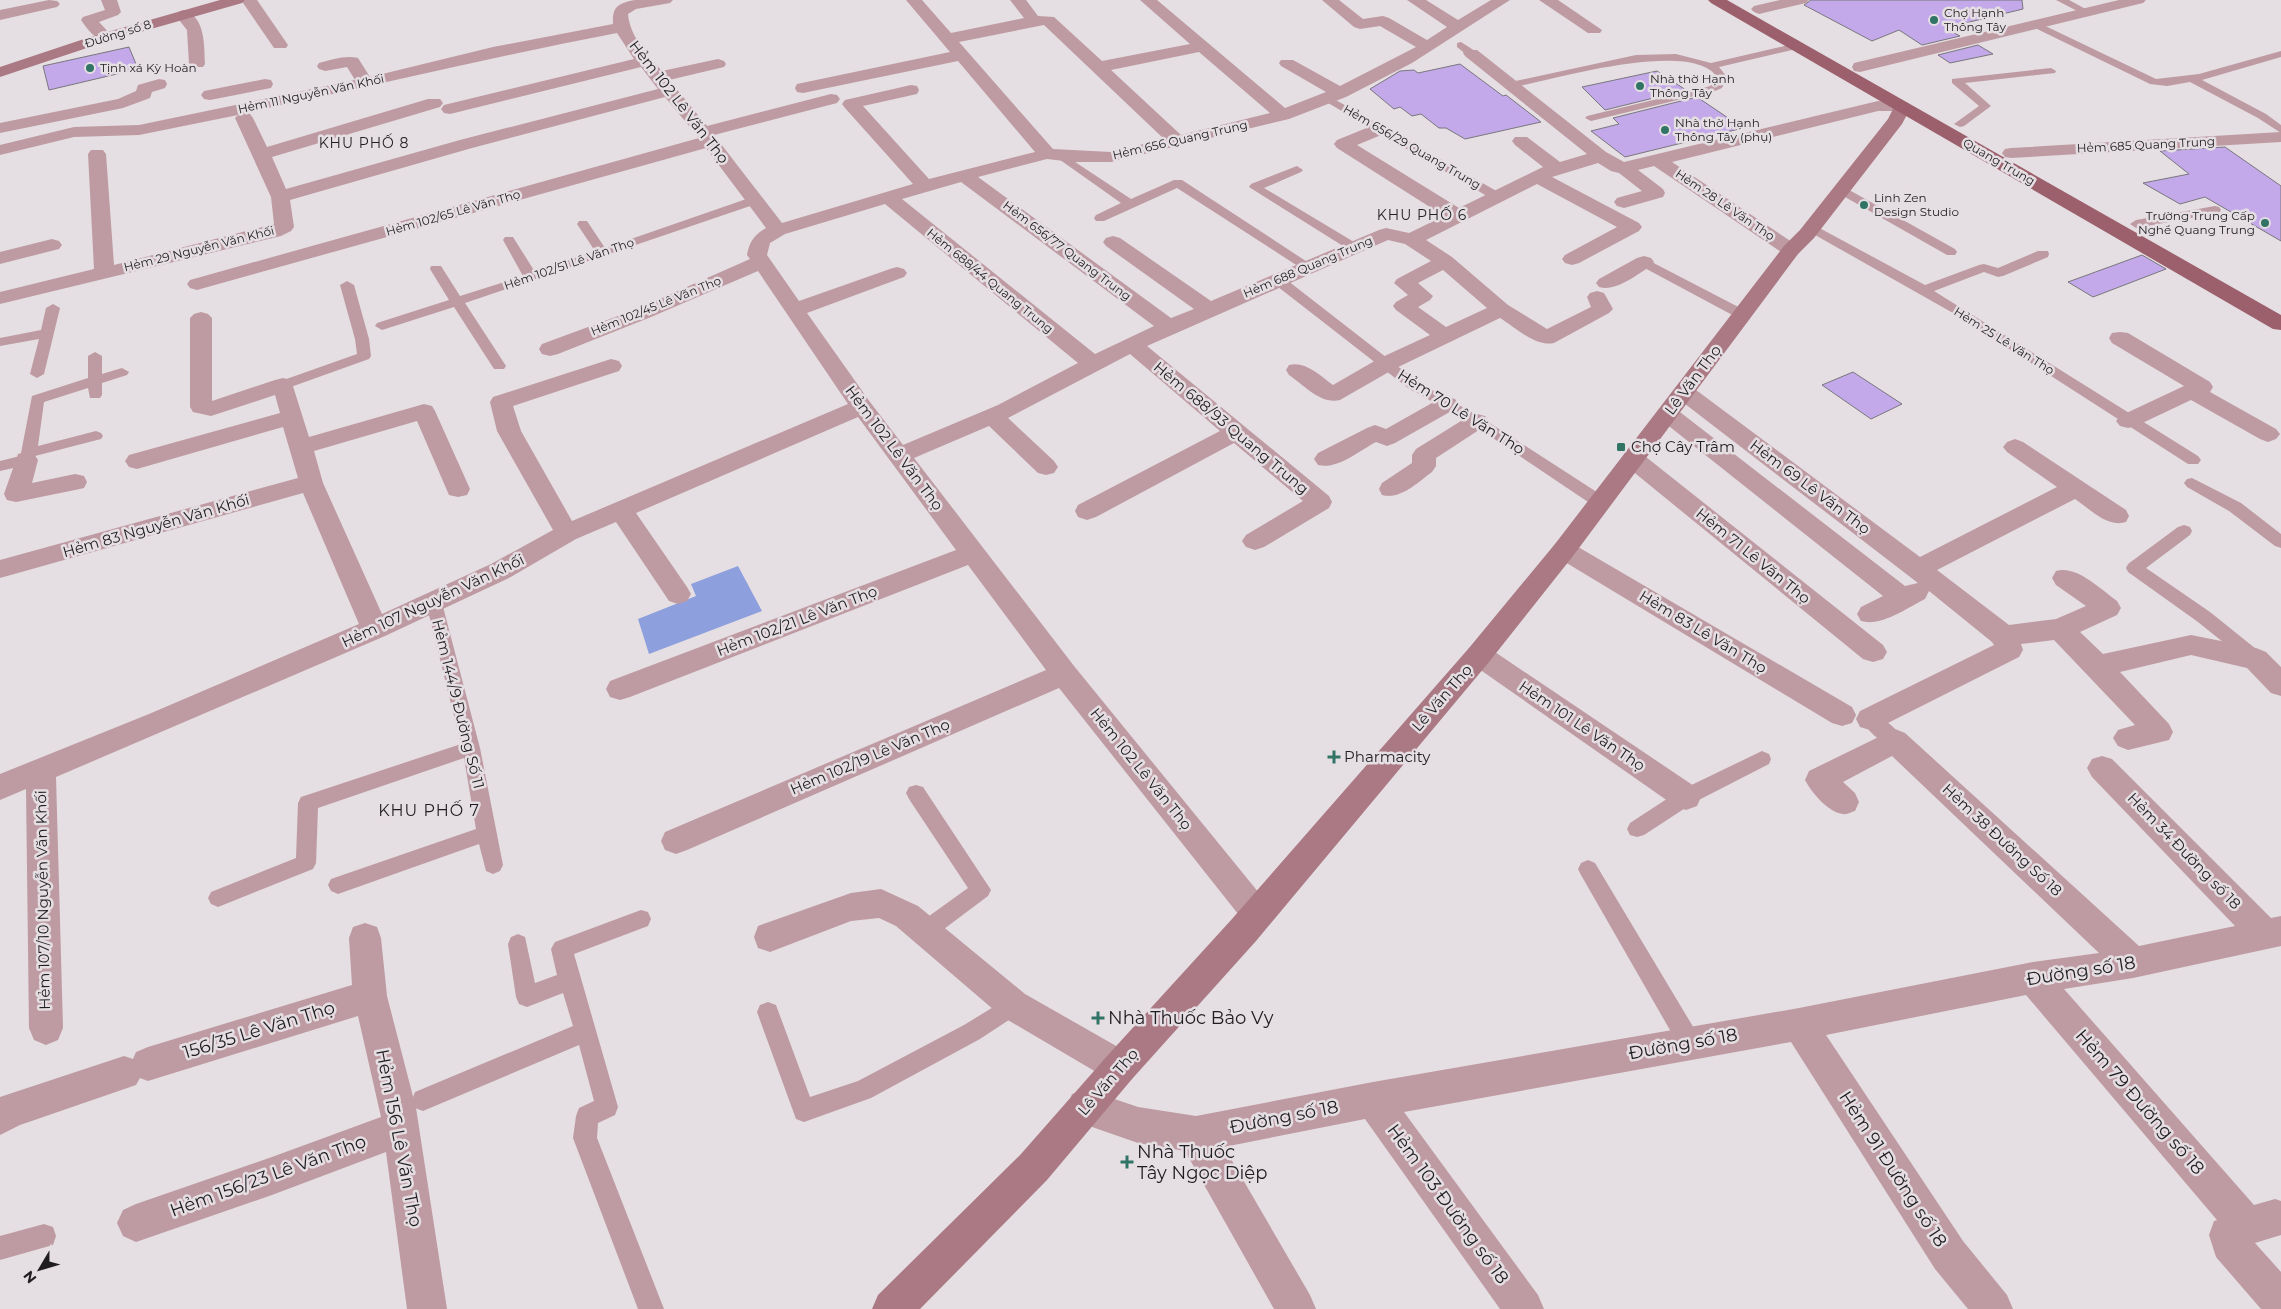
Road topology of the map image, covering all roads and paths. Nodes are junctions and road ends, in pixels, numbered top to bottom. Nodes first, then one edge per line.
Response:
1 (109, 0) edge
2 (237, 0) edge
3 (249, 0) edge
4 (665, 0) edge
5 (914, 0) edge
6 (1018, 0) edge
7 (1148, 0) edge
8 (1330, 0) edge
9 (1415, 0) edge
10 (1502, 0) edge
11 (1546, 0) edge
12 (1716, 0) edge
13 (1743, 0) edge
14 (1800, 0) edge
15 (2061, 0) edge
16 (2138, 0) edge
17 (631, 3) edge
18 (52, 4) dead end
19 (185, 9) edge
20 (1760, 9) junction
21 (2088, 13) junction
22 (0, 15) edge
23 (1034, 21) junction
24 (2037, 25) junction
25 (621, 26) junction
26 (1453, 30) junction
27 (1594, 30) dead end
28 (105, 37) junction
29 (948, 39) junction
30 (280, 45) dead end
31 (1202, 46) junction
32 (1797, 46) junction
33 (1427, 48) junction
34 (2281, 54) edge
35 (961, 56) junction
36 (197, 64) dead end
37 (718, 64) dead end
38 (1287, 64) dead end
39 (325, 66) dead end
40 (1711, 66) junction
41 (1099, 68) junction
42 (1860, 68) junction
43 (2051, 71) dead end
44 (0, 72) edge
45 (658, 77) junction
46 (2192, 79) junction
47 (277, 82) dead end
48 (365, 83) junction
49 (159, 84) dead end
50 (1511, 85) junction
51 (803, 88) dead end
52 (242, 89) junction
53 (911, 90) dead end
54 (210, 95) dead end
55 (1334, 96) junction
56 (831, 99) dead end
57 (1907, 102) junction
58 (243, 113) junction
59 (1283, 115) junction
60 (1591, 118) dead end
61 (1960, 124) junction
62 (0, 128) edge
63 (1380, 129) junction
64 (2281, 130) edge
65 (706, 136) junction
66 (2281, 136) edge
67 (1177, 141) junction
68 (1521, 141) dead end
69 (0, 150) edge
70 (2011, 153) junction
71 (97, 154) dead end
72 (262, 154) junction
73 (1054, 155) junction
74 (1600, 156) junction
75 (1658, 161) junction
76 (1624, 168) junction
77 (1557, 169) junction
78 (1296, 170) dead end
79 (964, 175) junction
80 (1537, 176) junction
81 (925, 186) junction
82 (1842, 190) junction
83 (1496, 196) junction
84 (280, 197) junction
85 (888, 198) junction
86 (755, 200) junction
87 (1624, 202) dead end
88 (1130, 204) junction
89 (2215, 210) dead end
90 (1458, 216) junction
91 (1100, 218) dead end
92 (583, 224) dead end
93 (2136, 224) junction
94 (1812, 228) junction
95 (778, 230) junction
96 (1411, 239) junction
97 (509, 240) dead end
98 (1113, 242) dead end
99 (1607, 242) junction
100 (52, 245) dead end
101 (1355, 248) junction
102 (1791, 250) junction
103 (1951, 252) dead end
104 (602, 253) junction
105 (2043, 254) dead end
106 (0, 258) edge
107 (1572, 259) dead end
108 (1445, 261) junction
109 (761, 262) junction
110 (1644, 262) junction
111 (1309, 267) junction
112 (436, 269) dead end
113 (104, 273) junction
114 (897, 273) dead end
115 (530, 278) junction
116 (1278, 280) junction
117 (197, 284) dead end
118 (347, 285) dead end
119 (1924, 290) junction
120 (0, 298) edge
121 (458, 302) junction
122 (2281, 306) edge
123 (53, 308) dead end
124 (1501, 309) junction
125 (795, 310) junction
126 (1209, 310) junction
127 (1743, 315) junction
128 (201, 318) dead end
129 (2281, 324) edge
130 (382, 326) dead end
131 (1169, 327) junction
132 (48, 332) junction
133 (1445, 336) junction
134 (2120, 338) dead end
135 (0, 342) edge
136 (1132, 345) junction
137 (550, 349) dead end
138 (95, 356) dead end
139 (1093, 364) junction
140 (1386, 364) junction
141 (499, 366) dead end
142 (610, 366) dead end
143 (1297, 370) dead end
144 (122, 372) dead end
145 (37, 374) dead end
146 (283, 385) junction
147 (95, 387) junction
148 (2192, 391) junction
149 (1684, 392) junction
150 (1447, 404) junction
151 (862, 407) junction
152 (1668, 414) junction
153 (992, 416) junction
154 (292, 417) junction
155 (1477, 421) junction
156 (2128, 421) junction
157 (1236, 432) junction
158 (2268, 434) dead end
159 (96, 436) dead end
160 (301, 447) junction
161 (2015, 447) dead end
162 (900, 455) junction
163 (28, 456) junction
164 (1326, 459) dead end
165 (1633, 459) junction
166 (2193, 460) dead end
167 (138, 461) dead end
168 (0, 466) edge
169 (1046, 467) dead end
170 (75, 482) dead end
171 (311, 483) junction
172 (2192, 483) dead end
173 (2076, 488) junction
174 (458, 489) dead end
175 (1391, 489) dead end
176 (1600, 502) junction
177 (620, 510) junction
178 (1087, 511) dead end
179 (2117, 516) dead end
180 (2184, 531) dead end
181 (567, 533) junction
182 (1255, 541) dead end
183 (2281, 542) edge
184 (1564, 550) junction
185 (973, 553) junction
186 (0, 569) edge
187 (1927, 576) junction
188 (2065, 578) dead end
189 (678, 594) dead end
190 (1902, 598) junction
191 (434, 602) junction
192 (1870, 614) dead end
193 (375, 629) junction
194 (2060, 630) junction
195 (2004, 636) junction
196 (1873, 652) dead end
197 (1479, 655) junction
198 (2098, 666) junction
199 (2272, 671) edge
200 (1064, 674) junction
201 (620, 690) dead end
202 (1842, 715) dead end
203 (1870, 719) joint
204 (2128, 738) dead end
205 (1895, 741) junction
206 (471, 748) junction
207 (1762, 759) dead end
208 (2102, 768) dead end
209 (40, 771) junction
210 (0, 787) edge
211 (916, 793) dead end
212 (1686, 797) junction
213 (1844, 802) dead end
214 (1637, 829) dead end
215 (488, 833) junction
216 (676, 841) dead end
217 (493, 865) dead end
218 (1588, 870) dead end
219 (338, 885) dead end
220 (218, 898) dead end
221 (1258, 914) junction
222 (641, 918) dead end
223 (926, 931) junction
224 (2273, 933) edge
225 (770, 937) dead end
226 (365, 938) dead end
227 (518, 944) dead end
228 (2133, 963) junction
229 (2033, 978) junction
230 (569, 980) junction
231 (370, 996) junction
232 (1013, 1005) junction
233 (768, 1012) dead end
234 (1799, 1024) junction
235 (46, 1028) dead end
236 (586, 1031) junction
237 (1690, 1043) junction
238 (1120, 1067) junction
239 (423, 1100) dead end
240 (1373, 1100) junction
241 (1086, 1107) junction
242 (0, 1117) edge
243 (400, 1128) junction
244 (1196, 1134) junction
245 (136, 1223) dead end
246 (44, 1236) dead end
247 (0, 1248) edge
248 (2281, 1302) edge
249 (427, 1309) edge
250 (651, 1309) edge
251 (892, 1309) edge
252 (1296, 1309) edge
253 (1524, 1309) edge
254 (1993, 1309) edge

1 - 28 street
2 - 19 main road, Đường số 8
3 - 30 street
4 - 17 street, Hẻm 102 Lê Văn Thọ
5 - 29 street
6 - 23 street
7 - 31 street
8 - 33 street
9 - 26 street
10 - 26 street, Hẻm 656 Quang Trung
11 - 27 street
12 - 32 main road, Quang Trung
13 - 20 main road, Quang Trung
14 - 20 street
15 - 21 lane
16 - 21 street
17 - 25 street, Hẻm 102 Lê Văn Thọ
18 - 22 street
19 - 28 main road, Đường số 8
19 - 36 street
20 - 42 main road, Quang Trung
21 - 24 street
23 - 29 street
23 - 41 street
24 - 42 street
24 - 46 lane
25 - 45 street, Hẻm 102 Lê Văn Thọ
25 - 48 street, Hẻm 11 Nguyễn Văn Khối
26 - 33 street, Hẻm 656 Quang Trung
26 - 50 street
28 - 44 main road, Đường số 8
29 - 35 street
31 - 41 street
31 - 59 street
32 - 40 lane
32 - 57 main road, Quang Trung
33 - 55 street, Hẻm 656 Quang Trung
34 - 46 lane
35 - 51 street
35 - 73 street
37 - 45 street
38 - 55 street
39 - 48 street
40 - 50 lane
40 - 60 lane
41 - 67 street
42 - 57 main road, Quang Trung
43 - 61 lane
45 - 65 street, Hẻm 102 Lê Văn Thọ
45 - 72 street
45 - 84 street
46 - 64 lane
47 - 52 street
48 - 58 street, Hẻm 11 Nguyễn Văn Khối
49 - 62 street
50 - 74 street
52 - 54 street
52 - 58 street
53 - 81 street
55 - 59 street, Hẻm 656 Quang Trung
55 - 63 lane, Hẻm 656/29 Quang Trung
56 - 65 street, Hẻm 102/65 Lê Văn Thọ
57 - 61 main road, Quang Trung
57 - 75 street
57 - 82 main road, Lê Văn Thọ
57 - 129 main road, Quang Trung
58 - 69 street, Hẻm 11 Nguyễn Văn Khối
58 - 72 street, Hẻm 29 Nguyễn Văn Khối
59 - 67 street, Hẻm 656 Quang Trung
61 - 70 main road, Quang Trung
63 - 83 lane, Hẻm 656/29 Quang Trung
63 - 90 street
65 - 86 street, Hẻm 102 Lê Văn Thọ
65 - 117 street, Hẻm 102/65 Lê Văn Thọ
66 - 70 street, Hẻm 685 Quang Trung
67 - 73 street, Hẻm 656 Quang Trung
68 - 77 street
70 - 93 main road, Quang Trung
71 - 113 street
72 - 84 street, Hẻm 29 Nguyễn Văn Khối
73 - 79 street, Hẻm 656 Quang Trung
73 - 88 lane
74 - 76 street
74 - 77 street
75 - 76 street
75 - 102 street, Hẻm 28 Lê Văn Thọ
76 - 87 street
77 - 80 street
78 - 101 lane
79 - 81 street, Hẻm 656 Quang Trung
79 - 131 street, Hẻm 656/77 Quang Trung
80 - 83 street
80 - 99 street
81 - 85 street, Hẻm 656 Quang Trung
82 - 94 main road, Lê Văn Thọ
82 - 103 lane
83 - 90 street
84 - 113 street, Hẻm 29 Nguyễn Văn Khối
85 - 95 street, Hẻm 656 Quang Trung
85 - 139 street, Hẻm 688/44 Quang Trung
86 - 95 street, Hẻm 102 Lê Văn Thọ
86 - 104 lane, Hẻm 102/51 Lê Văn Thọ
88 - 91 lane
88 - 111 lane
89 - 93 lane
90 - 96 street
92 - 104 lane
93 - 122 main road, Quang Trung
94 - 102 main road, Lê Văn Thọ
94 - 119 lane, Hẻm 25 Lê Văn Thọ
95 - 109 street
96 - 101 street, Hẻm 688 Quang Trung
96 - 108 street
97 - 115 lane
98 - 126 street
99 - 107 street
99 - 110 street
100 - 106 street
101 - 111 street, Hẻm 688 Quang Trung
102 - 127 main road, Lê Văn Thọ
104 - 115 lane, Hẻm 102/51 Lê Văn Thọ
105 - 119 lane
108 - 124 street
108 - 133 street
109 - 125 street, Hẻm 102 Lê Văn Thọ
109 - 137 street, Hẻm 102/45 Lê Văn Thọ
110 - 124 street
110 - 127 lane
111 - 116 street, Hẻm 688 Quang Trung
112 - 121 lane
113 - 120 street, Hẻm 29 Nguyễn Văn Khối
114 - 125 street
115 - 121 lane, Hẻm 102/51 Lê Văn Thọ
116 - 126 street, Hẻm 688 Quang Trung
116 - 140 lane, Hẻm 70 Lê Văn Thọ
118 - 146 lane
119 - 156 lane, Hẻm 25 Lê Văn Thọ
121 - 130 lane, Hẻm 102/51 Lê Văn Thọ
121 - 141 lane
123 - 132 lane
124 - 133 street
125 - 151 street, Hẻm 102 Lê Văn Thọ
126 - 131 street, Hẻm 688 Quang Trung
127 - 149 main road, Lê Văn Thọ
128 - 146 street
131 - 136 street, Hẻm 688 Quang Trung
132 - 135 lane
132 - 145 lane
133 - 140 street
134 - 148 street
136 - 139 street, Hẻm 688 Quang Trung
136 - 157 street, Hẻm 688/93 Quang Trung
138 - 147 lane
139 - 153 street, Hẻm 688 Quang Trung
140 - 143 street
140 - 150 lane, Hẻm 70 Lê Văn Thọ
142 - 181 street
144 - 147 lane
146 - 154 street
147 - 163 lane
148 - 156 street
148 - 158 street
149 - 152 main road, Lê Văn Thọ
149 - 187 street, Hẻm 69 Lê Văn Thọ
150 - 155 lane, Hẻm 70 Lê Văn Thọ
150 - 164 street
151 - 162 street, Hẻm 102 Lê Văn Thọ
151 - 177 street, Hẻm 107 Nguyễn Văn Khối
152 - 165 main road, Lê Văn Thọ
152 - 190 street, Hẻm 69 Lê Văn Thọ
153 - 162 street, Hẻm 688 Quang Trung
153 - 169 street
154 - 160 street
154 - 167 street
155 - 175 street
155 - 176 lane, Hẻm 70 Lê Văn Thọ
156 - 166 lane, Hẻm 25 Lê Văn Thọ
157 - 178 street
157 - 182 street, Hẻm 688/93 Quang Trung
159 - 163 lane
160 - 171 street
160 - 174 street
161 - 173 street
162 - 185 street, Hẻm 102 Lê Văn Thọ
163 - 168 lane
163 - 170 street
165 - 176 main road, Lê Văn Thọ
165 - 196 street, Hẻm 71 Lê Văn Thọ
171 - 186 street, Hẻm 83 Nguyễn Văn Khối
171 - 193 street
172 - 183 lane
173 - 179 street
173 - 187 street
176 - 184 main road, Lê Văn Thọ
177 - 181 street, Hẻm 107 Nguyễn Văn Khối
177 - 189 street
180 - 199 lane
181 - 191 street, Hẻm 107 Nguyễn Văn Khối
184 - 197 main road, Lê Văn Thọ
184 - 202 street, Hẻm 83 Lê Văn Thọ
185 - 200 street, Hẻm 102 Lê Văn Thọ
185 - 201 street, Hẻm 102/21 Lê Văn Thọ
187 - 190 street
187 - 195 street, Hẻm 69 Lê Văn Thọ
188 - 194 street
190 - 192 street
191 - 193 street, Hẻm 107 Nguyễn Văn Khối
191 - 206 lane, Hẻm 144/9 Đường Số 11
193 - 209 street, Hẻm 107 Nguyễn Văn Khối
194 - 195 street
194 - 198 street
195 - 203 street
197 - 212 street, Hẻm 101 Lê Văn Thọ
197 - 221 main road, Lê Văn Thọ
198 - 199 street
198 - 204 street
200 - 216 street, Hẻm 102/19 Lê Văn Thọ
200 - 221 street, Hẻm 102 Lê Văn Thọ
203 - 205 lane, Hẻm 38 Đường Số 18
205 - 213 street
205 - 228 street, Hẻm 38 Đường Số 18
206 - 215 lane, Hẻm 144/9 Đường Số 11
206 - 220 lane
207 - 212 lane
208 - 224 street, Hẻm 34 Đường số 18
209 - 210 street, Hẻm 107 Nguyễn Văn Khối
209 - 235 street, Hẻm 107/10 Nguyễn Văn Khối
211 - 223 lane
212 - 214 lane
215 - 217 lane, Hẻm 144/9 Đường Số 11
215 - 219 lane
218 - 237 lane
221 - 238 main road, Lê Văn Thọ
222 - 230 lane
223 - 225 street
223 - 232 street
224 - 228 street, Đường số 18
226 - 231 street, Hẻm 156 Lê Văn Thọ
227 - 230 lane
228 - 229 street, Đường số 18
229 - 234 street, Đường số 18
229 - 248 street, Hẻm 79 Đường số 18
230 - 236 lane
231 - 242 street, 156/35 Lê Văn Thọ
231 - 243 street, Hẻm 156 Lê Văn Thọ
232 - 233 lane
232 - 238 street
234 - 237 street, Đường số 18
234 - 254 street, Hẻm 91 Đường số 18
236 - 239 lane
236 - 250 lane
237 - 240 street, Đường số 18
238 - 241 main road, Lê Văn Thọ
240 - 244 street, Đường số 18
240 - 253 street, Hẻm 103 Đường số 18
241 - 244 street, Đường số 18
241 - 251 main road, Lê Văn Thọ
243 - 245 street, Hẻm 156/23 Lê Văn Thọ
243 - 249 street, Hẻm 156 Lê Văn Thọ
244 - 252 street
246 - 247 lane

